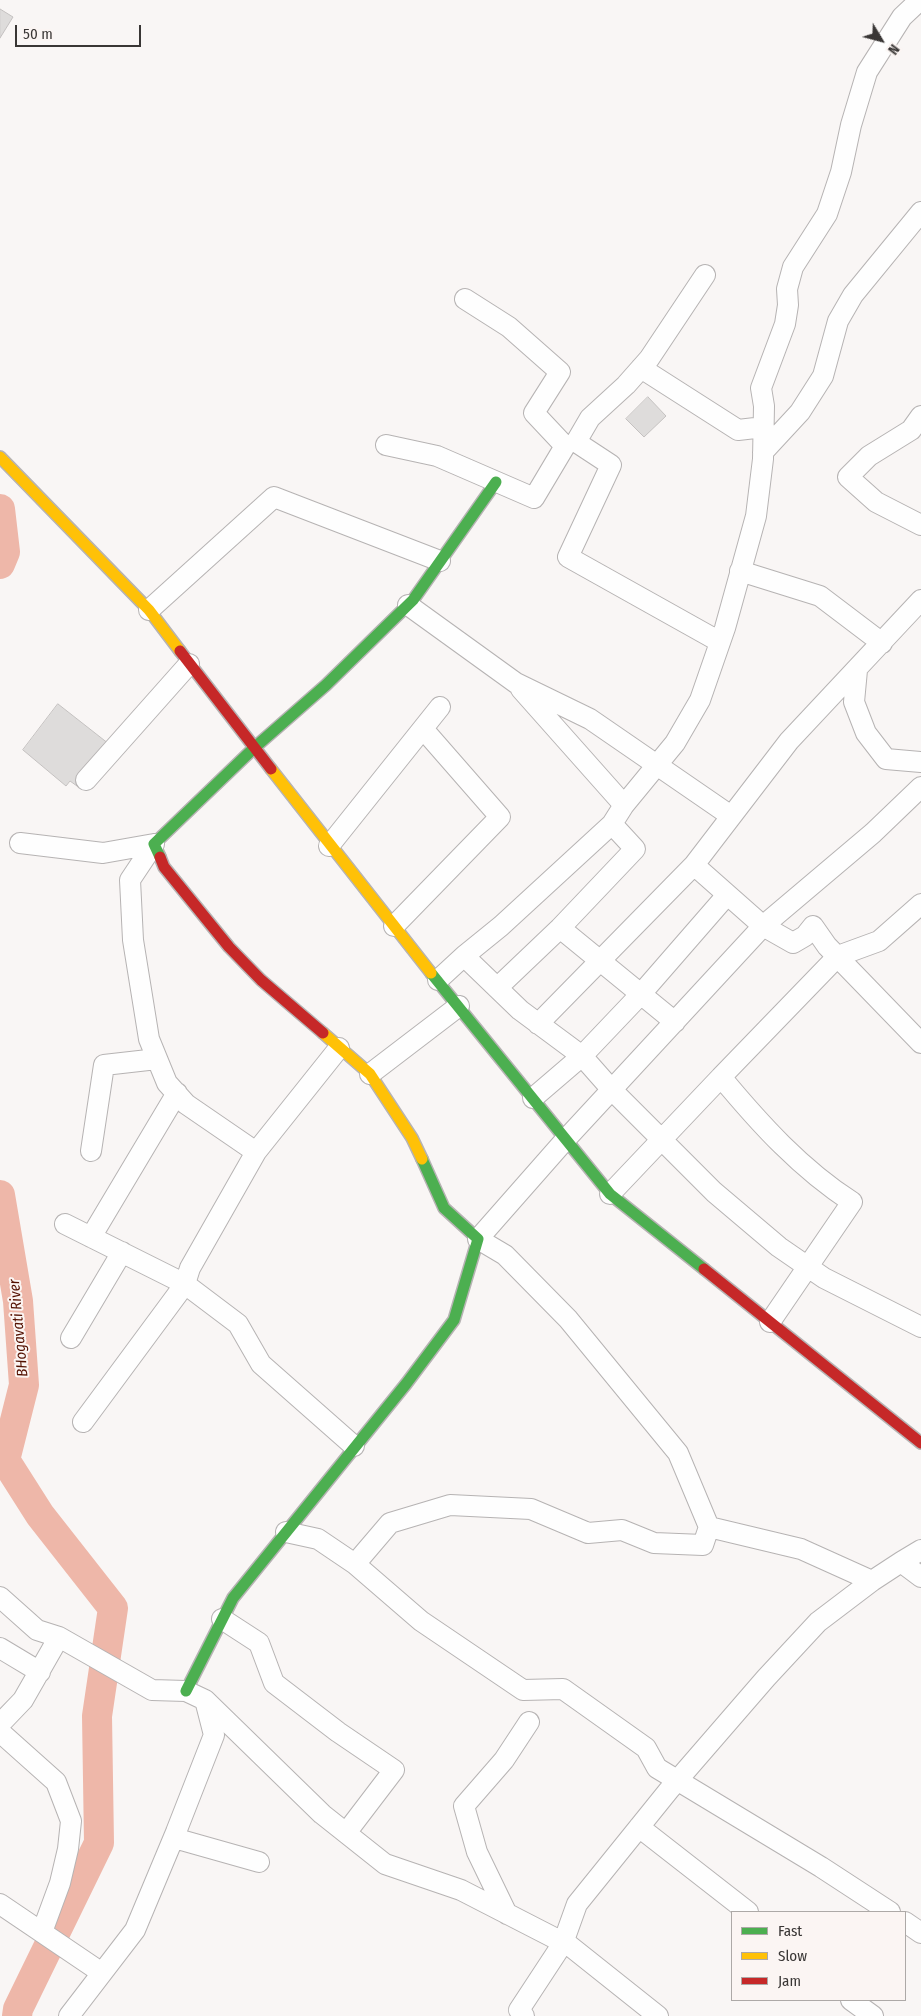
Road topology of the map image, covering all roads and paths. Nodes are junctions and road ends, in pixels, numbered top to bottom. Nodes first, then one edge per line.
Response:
1 (920, 0) edge
2 (921, 212) edge
3 (705, 275) dead end
4 (465, 299) dead end
5 (641, 368) junction
6 (921, 416) edge
7 (764, 427) junction
8 (386, 445) dead end
9 (763, 452) junction
10 (0, 457) edge
11 (496, 482) junction
12 (921, 525) edge
13 (440, 562) junction
14 (740, 572) junction
15 (921, 600) edge
16 (408, 605) junction
17 (149, 610) junction
18 (720, 642) junction
19 (882, 643) junction
20 (189, 664) junction
21 (857, 670) junction
22 (516, 683) junction
23 (440, 707) dead end
24 (424, 730) junction
25 (254, 748) junction
26 (921, 762) edge
27 (659, 764) junction
28 (86, 780) dead end
29 (921, 787) edge
30 (624, 805) junction
31 (731, 816) junction
32 (612, 824) junction
33 (20, 843) dead end
34 (154, 844) junction
35 (329, 846) junction
36 (694, 865) junction
37 (727, 895) junction
38 (921, 904) edge
39 (394, 926) junction
40 (763, 926) junction
41 (560, 928) junction
42 (464, 956) junction
43 (838, 956) junction
44 (599, 960) junction
45 (438, 980) junction
46 (497, 988) junction
47 (640, 995) junction
48 (459, 1006) junction
49 (674, 1022) junction
50 (538, 1024) junction
51 (917, 1033) edge
52 (339, 1048) junction
53 (582, 1056) junction
54 (157, 1060) junction
55 (370, 1074) junction
56 (721, 1077) junction
57 (612, 1090) junction
58 (177, 1093) junction
59 (533, 1098) junction
60 (566, 1139) junction
61 (662, 1139) junction
62 (91, 1152) dead end
63 (256, 1152) junction
64 (610, 1194) junction
65 (65, 1224) dead end
66 (91, 1237) junction
67 (478, 1239) junction
68 (122, 1252) junction
69 (808, 1266) junction
70 (185, 1284) junction
71 (770, 1322) junction
72 (921, 1327) edge
73 (72, 1338) dead end
74 (83, 1422) dead end
75 (921, 1442) edge
76 (354, 1446) junction
77 (709, 1527) junction
78 (286, 1532) junction
79 (921, 1550) edge
80 (901, 1562) junction
81 (355, 1564) junction
82 (921, 1577) edge
83 (872, 1581) junction
84 (0, 1597) edge
85 (222, 1619) junction
86 (66, 1641) junction
87 (0, 1648) edge
88 (40, 1672) junction
89 (186, 1691) junction
90 (205, 1700) junction
91 (528, 1722) dead end
92 (0, 1724) edge
93 (0, 1732) edge
94 (678, 1780) junction
95 (639, 1827) junction
96 (346, 1833) junction
97 (174, 1838) junction
98 (259, 1862) dead end
99 (0, 1904) edge
100 (747, 1911) edge
101 (888, 1911) edge
102 (507, 1914) junction
103 (906, 1923) edge
104 (42, 1932) junction
105 (921, 1933) edge
106 (563, 1943) junction
107 (102, 1973) junction
108 (852, 2001) edge
109 (520, 2014) edge
110 (69, 2016) edge
111 (658, 2016) edge
112 (873, 2016) edge

1 - 7 street
2 - 9 street
3 - 5 street
4 - 11 street
5 - 7 street
5 - 18 street
6 - 12 street
7 - 9 street
8 - 11 street
9 - 14 street
10 - 17 street
11 - 13 street
13 - 16 street
13 - 17 street
14 - 18 street
14 - 19 street
15 - 19 street
16 - 22 street
16 - 25 street
17 - 20 street
18 - 27 street
19 - 21 street
20 - 25 street
20 - 28 street
21 - 26 street
21 - 31 street
22 - 27 street
22 - 30 street
23 - 24 street
24 - 35 street
24 - 39 street
25 - 34 street
25 - 35 street
27 - 30 street
27 - 31 street
29 - 40 street
30 - 32 street
31 - 36 street
32 - 41 street
32 - 42 street
33 - 34 street
34 - 52 street
34 - 54 street
35 - 39 street
36 - 37 street
36 - 44 street
37 - 40 street
37 - 47 street
38 - 43 street
39 - 45 street
40 - 43 street
40 - 49 street
41 - 44 street
41 - 46 street
42 - 45 street
42 - 46 street
43 - 51 street
43 - 56 street
44 - 47 street
44 - 50 street
45 - 48 street
46 - 50 street
47 - 49 street
47 - 53 street
48 - 55 street
48 - 59 street
49 - 57 street
50 - 53 street
52 - 55 street
52 - 63 street
53 - 57 street
53 - 59 street
54 - 58 street
54 - 62 street
55 - 67 street
56 - 61 street
56 - 69 street
57 - 60 street
57 - 61 street
58 - 63 street
58 - 66 street
59 - 60 street
60 - 64 street
60 - 67 street
61 - 64 street
61 - 69 street
63 - 70 street
64 - 71 street
65 - 66 street
66 - 68 street
67 - 76 street
67 - 77 street
68 - 70 street
68 - 73 street
69 - 71 street
69 - 72 street
70 - 74 street
70 - 76 street
71 - 75 street
76 - 78 street
77 - 81 street
77 - 83 street
78 - 81 street
78 - 85 street
79 - 80 street
80 - 82 street
80 - 83 street
81 - 94 street
83 - 94 street
84 - 86 street
85 - 89 street
85 - 96 street
86 - 88 street
86 - 89 street
87 - 88 street
88 - 92 street
89 - 90 street
90 - 96 street
90 - 97 street
91 - 102 street
93 - 104 street
94 - 95 street
94 - 101 street
95 - 100 street
95 - 106 street
96 - 102 street
97 - 98 street
97 - 107 street
99 - 104 street
102 - 106 street
103 - 105 street
104 - 107 street
106 - 109 street
106 - 111 street
107 - 110 street
108 - 112 street

